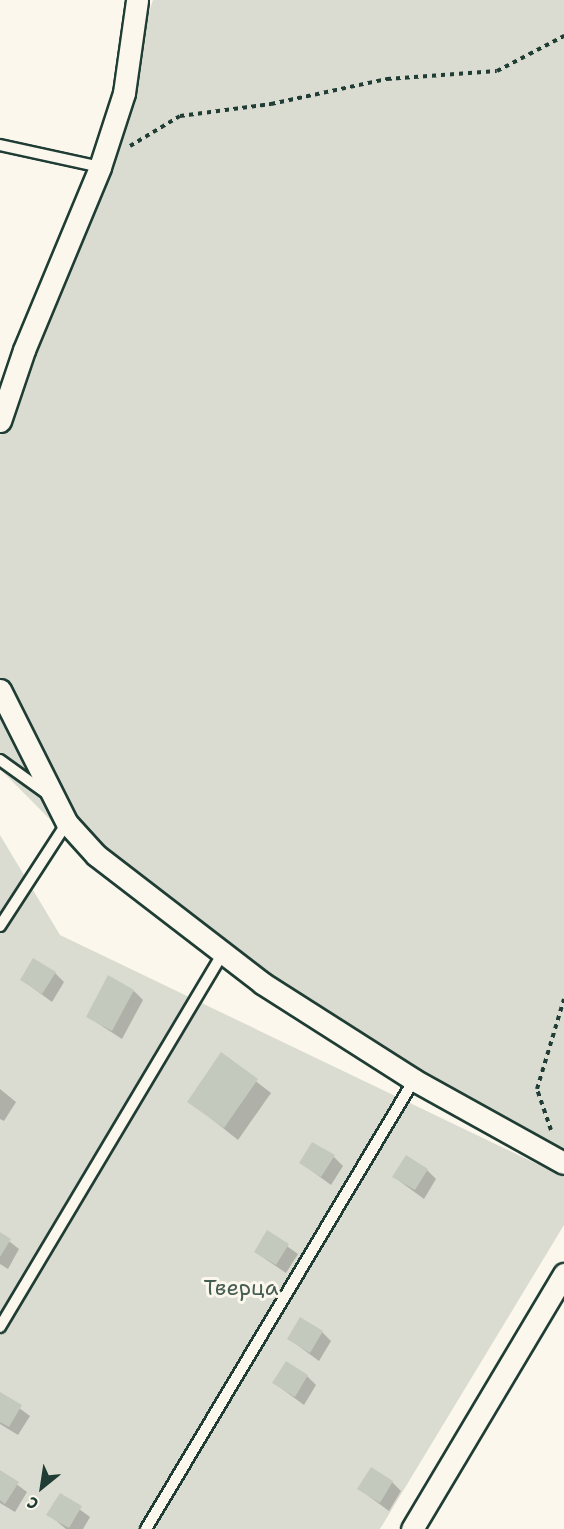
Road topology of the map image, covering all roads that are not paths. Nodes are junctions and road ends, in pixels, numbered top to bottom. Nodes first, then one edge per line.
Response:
1 (137, 0) edge
2 (0, 145) edge
3 (100, 167) junction
4 (0, 421) edge
5 (0, 690) edge
6 (0, 760) edge
7 (56, 800) junction
8 (68, 823) junction
9 (0, 926) edge
10 (222, 954) junction
11 (414, 1080) junction
12 (562, 1161) edge
13 (564, 1274) edge
14 (0, 1327) edge
15 (146, 1529) edge
16 (412, 1529) edge

1 - 3 street
2 - 3 lane
3 - 4 street
5 - 7 street
6 - 7 lane
7 - 8 street
8 - 9 lane
8 - 10 street
10 - 11 street
10 - 14 lane
11 - 12 street
11 - 15 lane
13 - 16 street

